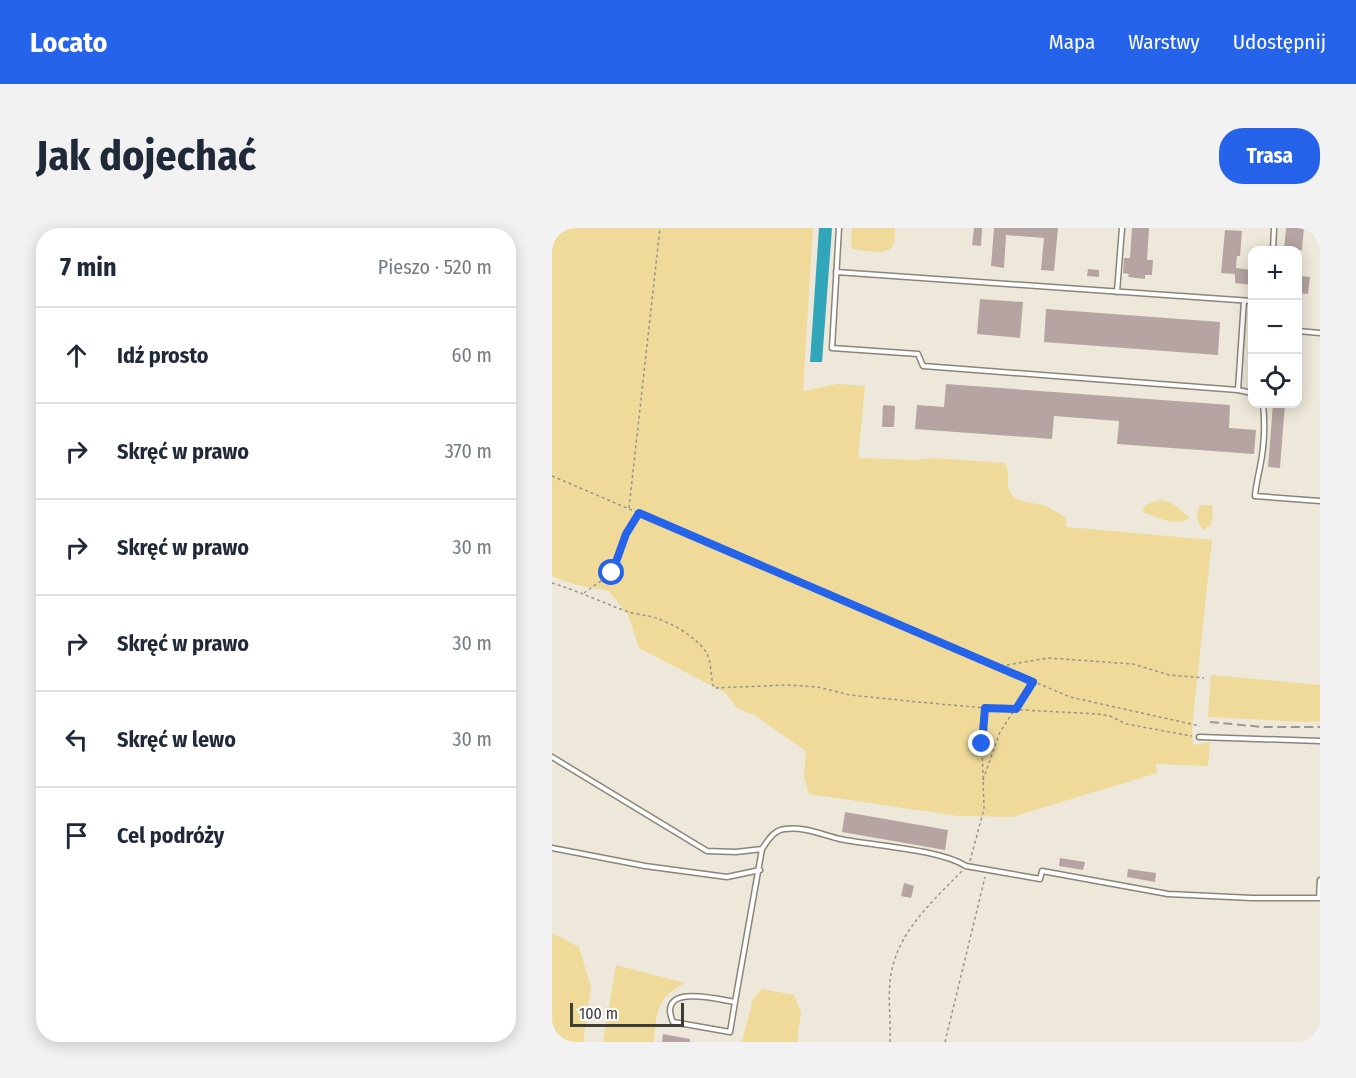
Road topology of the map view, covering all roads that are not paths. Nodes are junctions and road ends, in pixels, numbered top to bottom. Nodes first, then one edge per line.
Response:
1 (839, 228) edge
2 (1122, 228) edge
3 (1274, 228) edge
4 (1273, 246) edge
5 (836, 272) junction
6 (1117, 292) junction
7 (1244, 301) junction
8 (1248, 302) edge
9 (1302, 331) edge
10 (1320, 333) edge
11 (1238, 390) junction
12 (1248, 392) edge
13 (1263, 408) edge
14 (1320, 501) edge
15 (1199, 737) road end
16 (1320, 741) edge
17 (552, 757) edge
18 (552, 848) edge
19 (762, 849) junction
20 (760, 870) junction
21 (1320, 880) edge
22 (1319, 898) edge
23 (735, 1002) junction

1 - 5 lane
2 - 6 lane
3 - 4 lane
5 - 6 lane
5 - 11 lane
6 - 7 lane
7 - 8 lane
7 - 11 lane
9 - 10 lane
11 - 12 lane
13 - 14 lane
15 - 16 lane
17 - 19 lane
18 - 20 lane
19 - 20 lane
19 - 22 lane
20 - 23 lane
21 - 22 lane
23 - 23 lane

